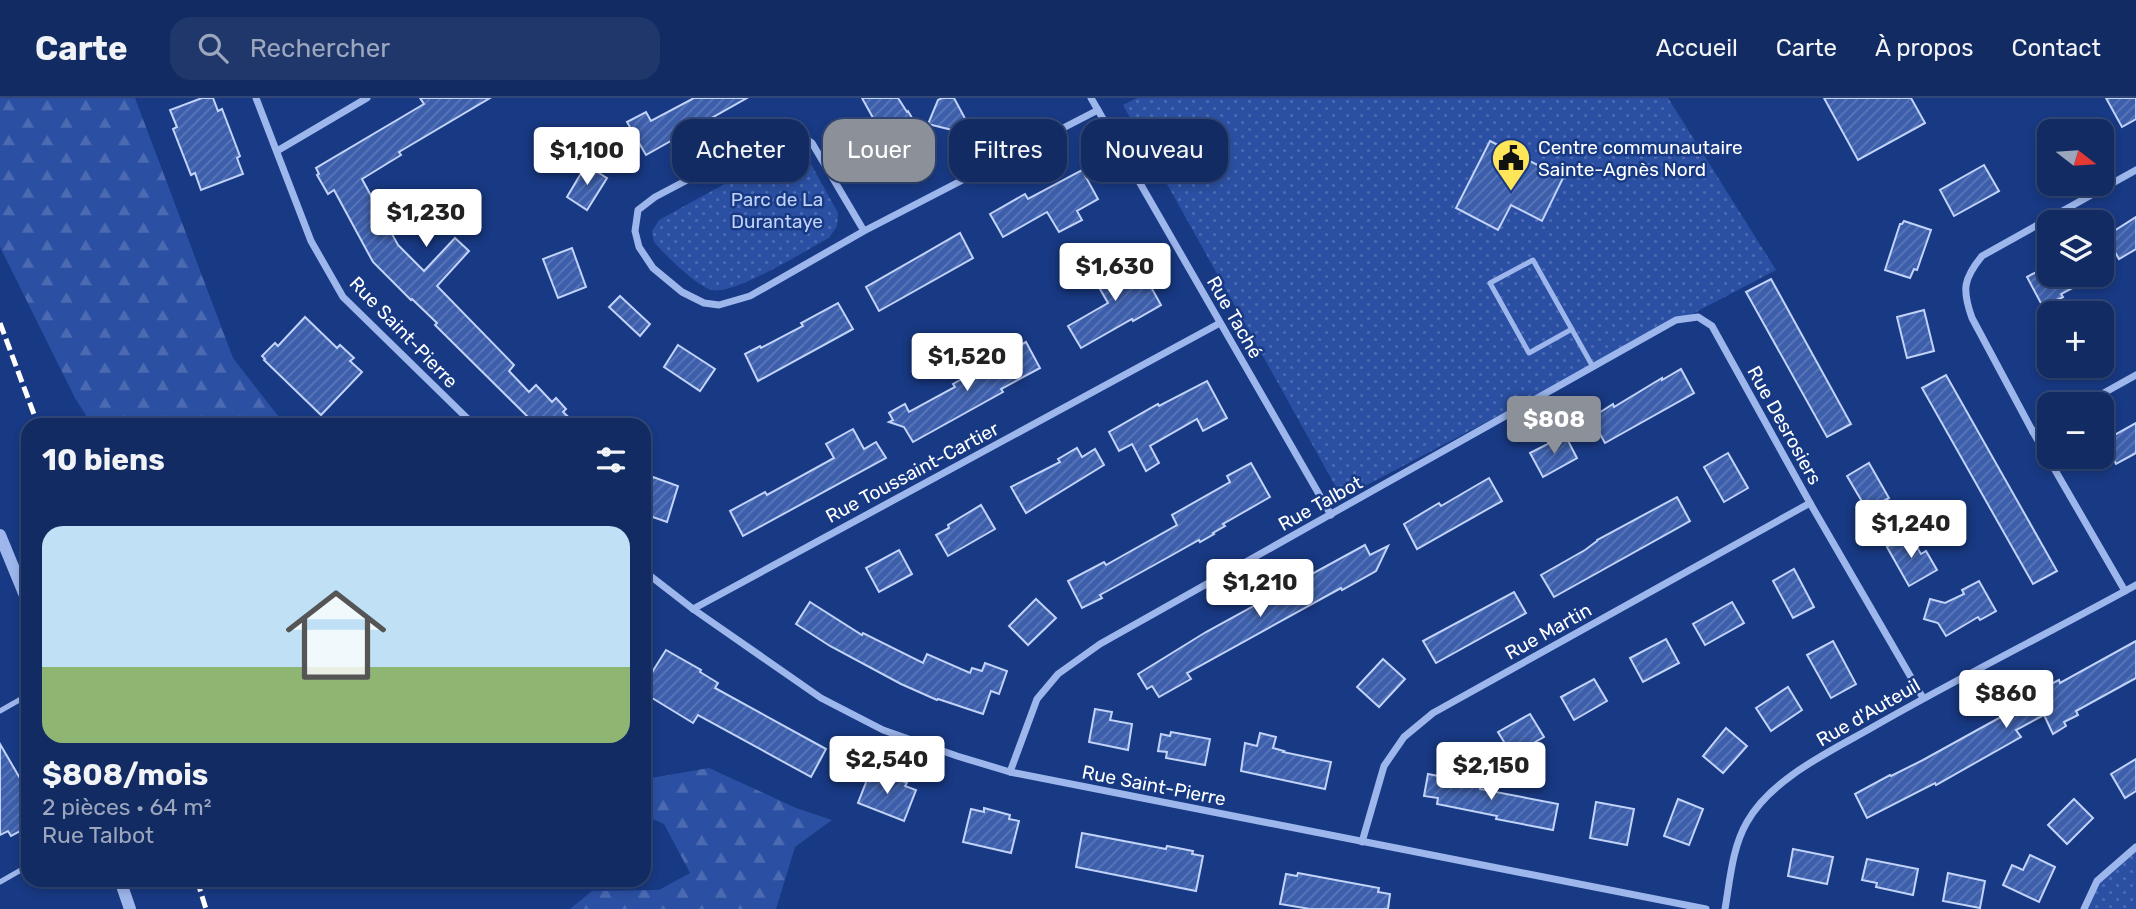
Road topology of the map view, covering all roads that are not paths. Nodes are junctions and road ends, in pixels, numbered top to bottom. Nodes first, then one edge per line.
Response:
1 (256, 98) edge
2 (367, 98) edge
3 (1091, 98) edge
4 (1098, 110) junction
5 (276, 152) junction
6 (2136, 170) edge
7 (864, 231) junction
8 (1698, 317) joint
9 (1220, 323) junction
10 (1572, 329) junction
11 (1593, 367) junction
12 (2136, 375) edge
13 (2106, 392) edge
14 (467, 418) edge
15 (2037, 430) edge
16 (2033, 432) junction
17 (1810, 503) junction
18 (1331, 515) junction
19 (0, 535) edge
20 (651, 576) edge
21 (2136, 585) edge
22 (21, 586) edge
23 (2124, 591) junction
24 (693, 609) junction
25 (1923, 698) junction
26 (21, 699) edge
27 (0, 711) edge
28 (1010, 772) junction
29 (1362, 842) junction
30 (2136, 847) edge
31 (21, 870) edge
32 (0, 882) edge
33 (122, 887) edge
34 (130, 909) edge
35 (1706, 909) edge
36 (1724, 909) edge
37 (2084, 909) edge

1 - 5 street, Rue Saint-Pierre
2 - 5 street
3 - 4 street, Rue Taché
4 - 7 street
4 - 9 street, Rue Taché
5 - 14 street, Rue Saint-Pierre
6 - 16 street
7 - 7 street
8 - 11 street, Rue Talbot
8 - 17 street, Rue Desrosiers
9 - 18 street, Rue Taché
9 - 24 street, Rue Toussaint-Cartier
10 - 10 lane
10 - 11 lane
11 - 18 street, Rue Talbot
12 - 13 street
15 - 16 street
16 - 23 street
17 - 25 street, Rue Desrosiers
17 - 29 street, Rue Martin
18 - 28 street, Rue Talbot
19 - 22 street
20 - 24 street, Rue Saint-Pierre
21 - 23 street, Rue d'Auteuil
23 - 25 street, Rue d'Auteuil
24 - 28 street, Rue Saint-Pierre
25 - 36 street, Rue d'Auteuil
26 - 27 lane
28 - 29 street, Rue Saint-Pierre
29 - 35 street, Rue Saint-Pierre
30 - 37 street
31 - 32 lane
33 - 34 street

